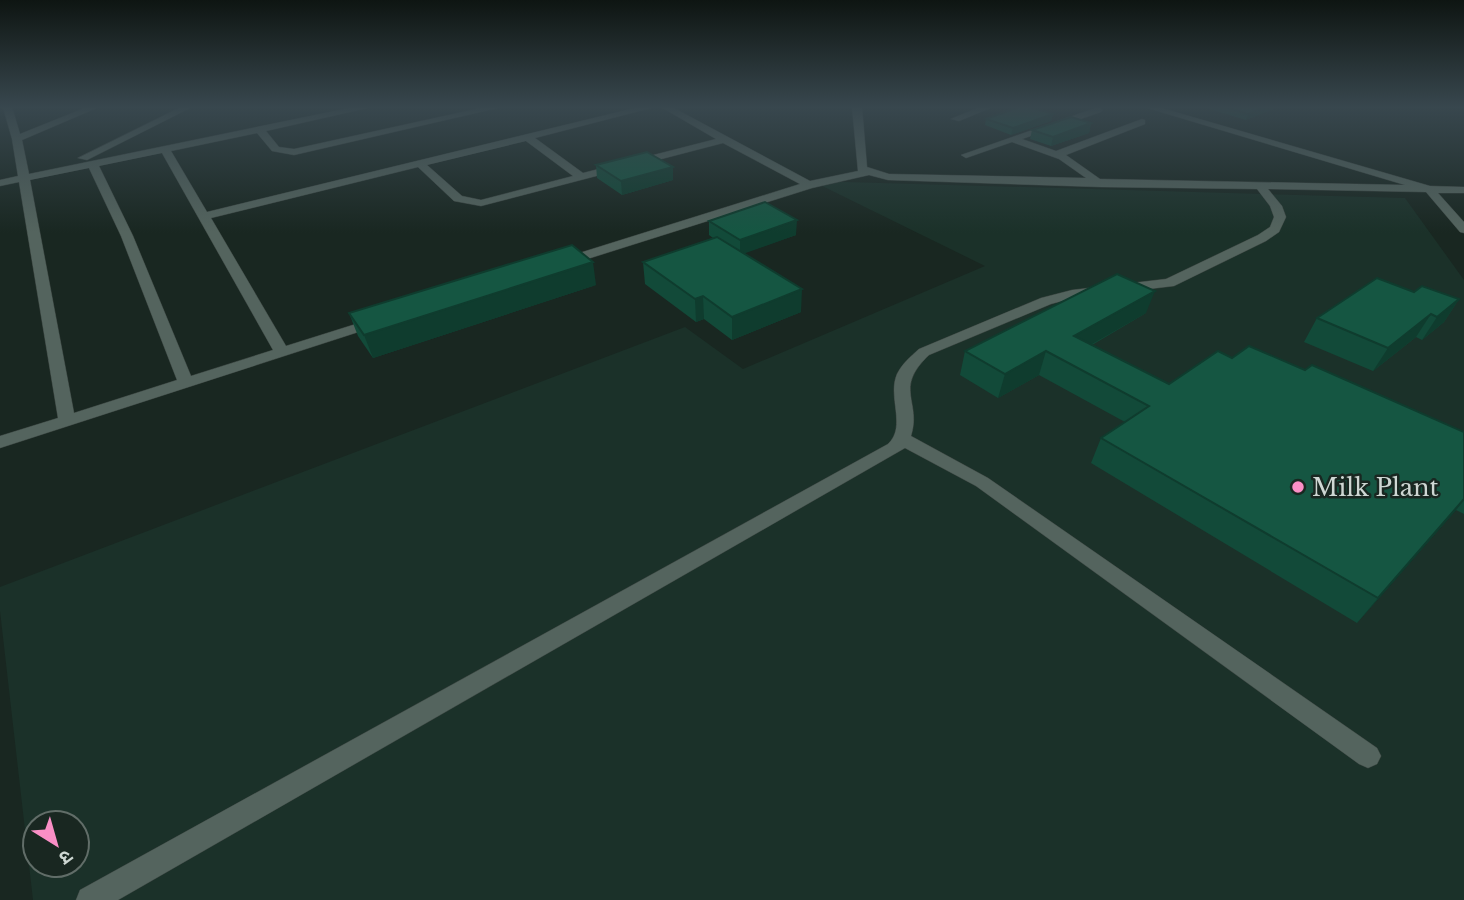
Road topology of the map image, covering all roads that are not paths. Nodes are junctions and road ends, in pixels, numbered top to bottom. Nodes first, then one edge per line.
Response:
1 (19, 149) edge
2 (101, 149) edge
3 (159, 149) edge
4 (165, 149) edge
5 (276, 149) edge
6 (308, 149) edge
7 (475, 149) edge
8 (544, 149) edge
9 (688, 149) edge
10 (744, 149) edge
11 (859, 149) edge
12 (983, 149) edge
13 (1043, 149) edge
14 (1071, 149) edge
15 (1292, 149) edge
16 (1058, 154) junction
17 (966, 155) dead end
18 (418, 162) junction
19 (92, 163) junction
20 (57, 170) junction
21 (867, 172) junction
22 (582, 177) junction
23 (23, 178) junction
24 (0, 183) edge
25 (1101, 184) junction
26 (809, 185) junction
27 (1261, 187) junction
28 (1429, 189) junction
29 (1464, 190) edge
30 (202, 217) junction
31 (1464, 229) edge
32 (546, 268) edge
33 (388, 318) edge
34 (282, 352) junction
35 (186, 382) junction
36 (66, 421) junction
37 (901, 438) junction
38 (0, 442) edge
39 (1368, 756) dead end
40 (90, 900) edge

1 - 23 street
2 - 20 street
3 - 19 street
4 - 30 street
5 - 6 street
7 - 18 street
8 - 22 street
9 - 22 street
10 - 26 street
11 - 21 street
12 - 17 street
13 - 16 street
14 - 16 street
15 - 28 street
16 - 25 street
18 - 22 street
18 - 30 street
19 - 20 street
19 - 35 street
20 - 23 street
21 - 25 street
21 - 26 street
23 - 24 street
23 - 36 street
25 - 27 street
26 - 32 street
27 - 28 street
27 - 37 street
28 - 29 street
28 - 31 street
30 - 34 street
33 - 34 street
34 - 35 street
35 - 36 street
36 - 38 street
37 - 39 street
37 - 40 street

